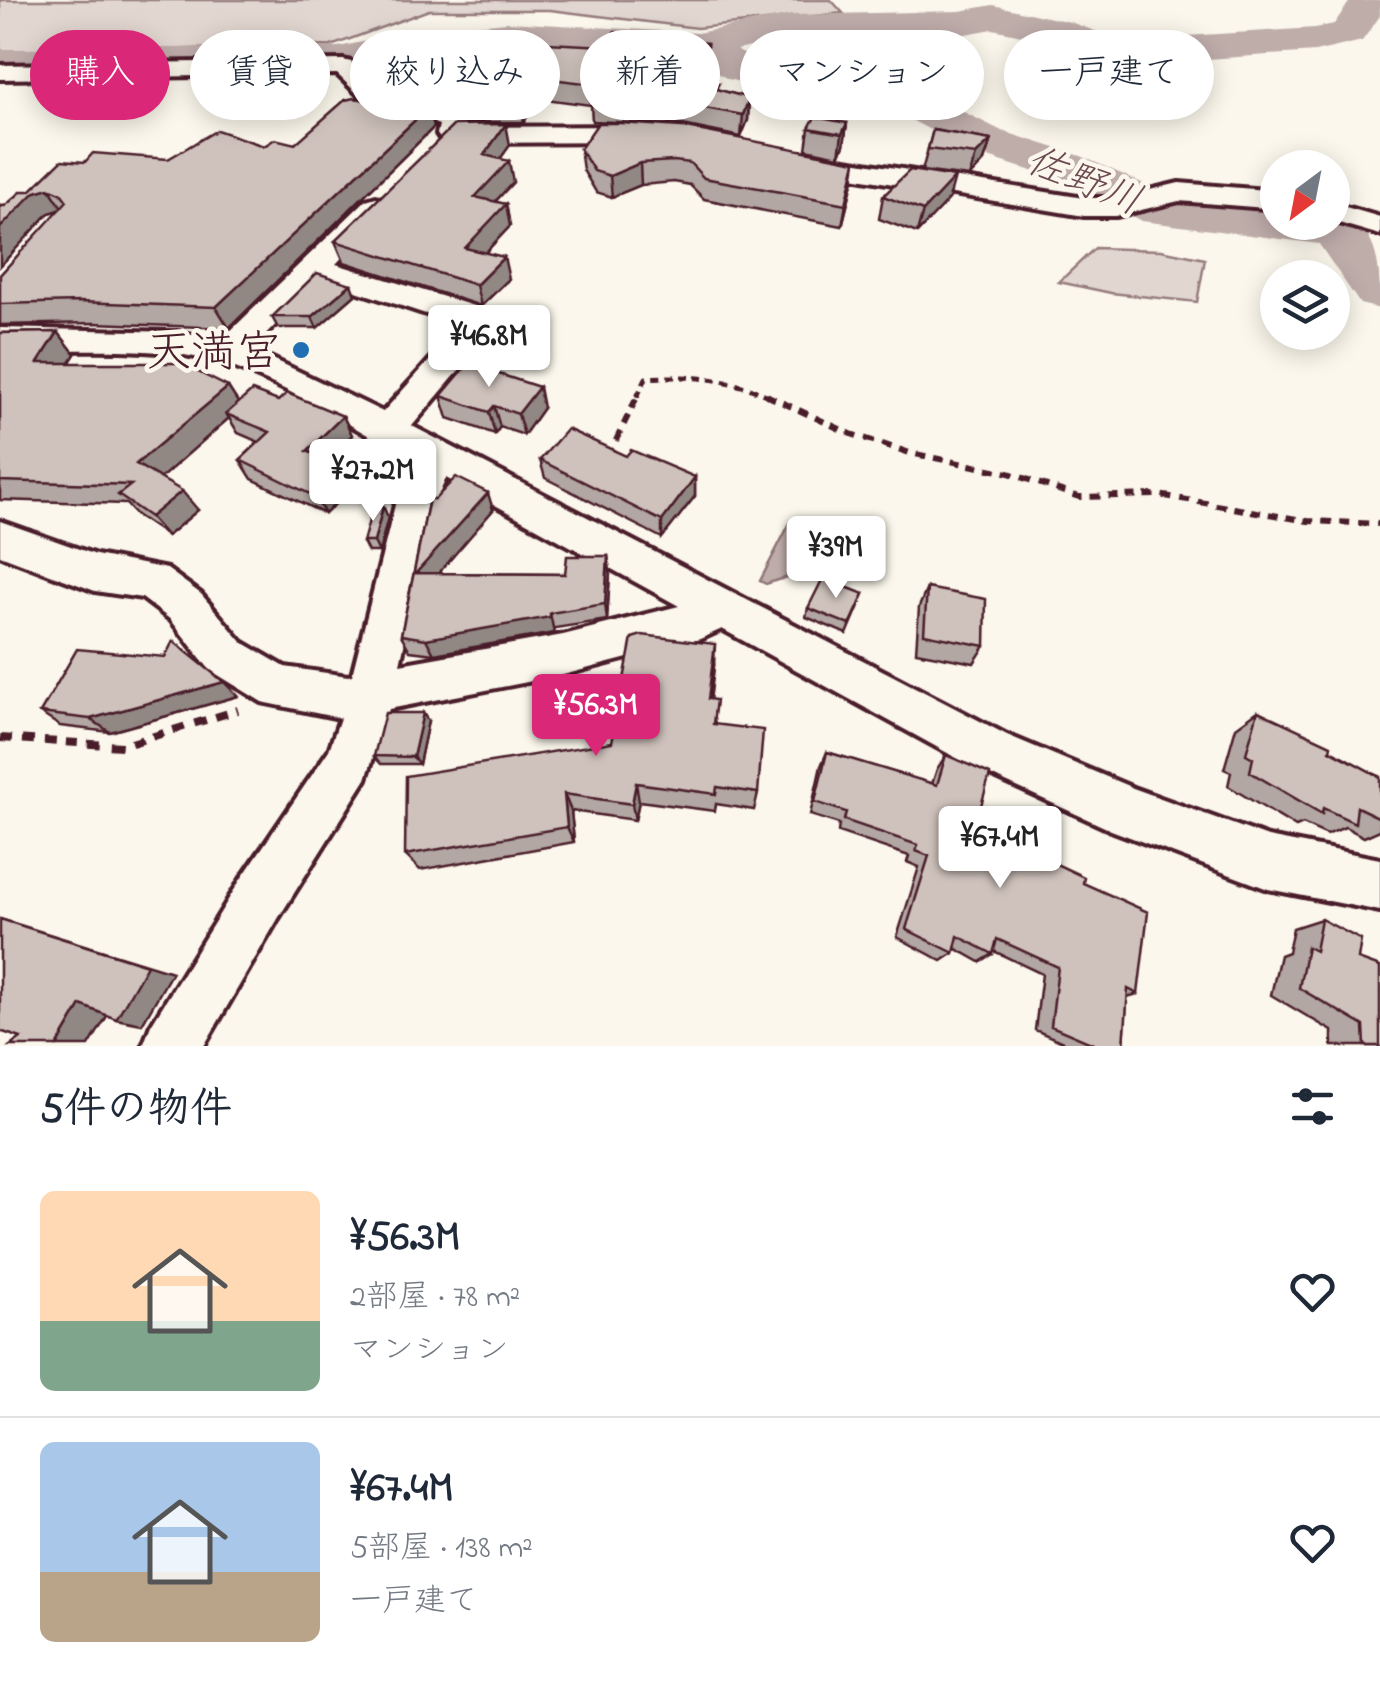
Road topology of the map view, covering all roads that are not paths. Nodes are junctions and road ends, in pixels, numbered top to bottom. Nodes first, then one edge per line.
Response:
1 (0, 72) edge
2 (668, 136) edge
3 (770, 154) edge
4 (393, 190) edge
5 (1260, 199) edge
6 (1350, 217) edge
7 (1380, 226) edge
8 (317, 268) junction
9 (0, 340) edge
10 (228, 353) junction
11 (388, 430) junction
12 (438, 456) junction
13 (0, 538) edge
14 (719, 608) junction
15 (371, 692) junction
16 (1380, 885) edge
17 (172, 1046) edge

1 - 2 street
3 - 5 street
4 - 8 street
6 - 7 street
8 - 10 street
8 - 11 street
9 - 10 street
10 - 11 street
11 - 12 street
12 - 14 street
12 - 15 street
13 - 15 street
14 - 15 street
14 - 16 street
15 - 17 street

